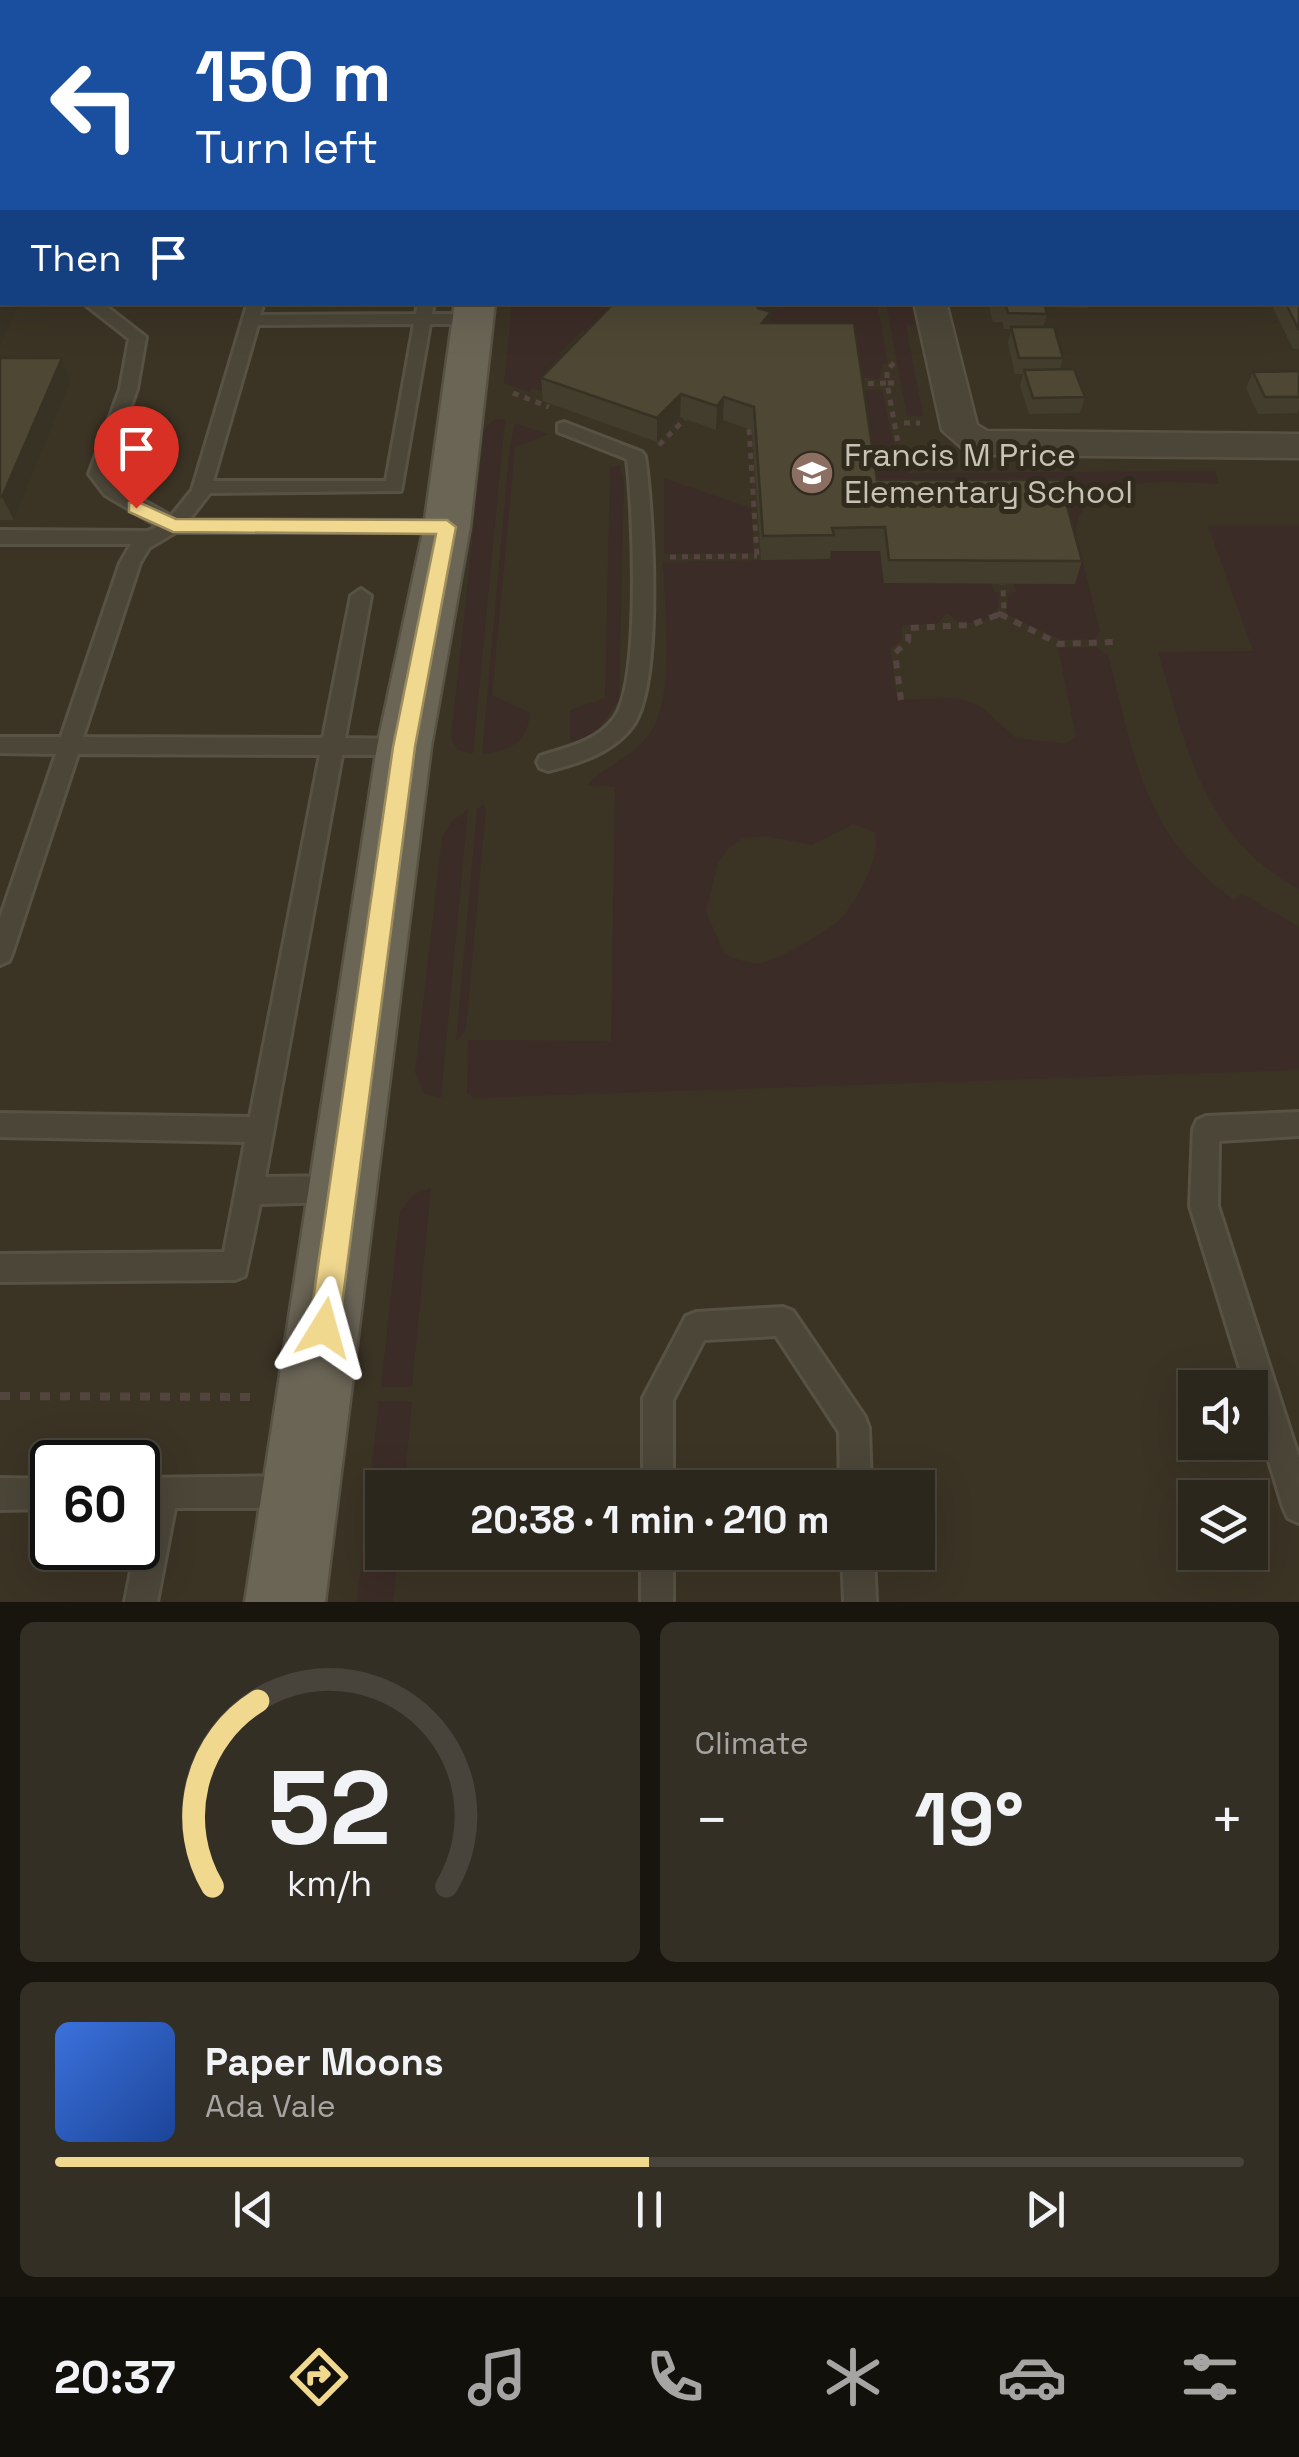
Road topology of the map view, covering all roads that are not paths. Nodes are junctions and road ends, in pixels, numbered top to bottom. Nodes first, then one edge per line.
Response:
1 (94, 305) edge
2 (931, 305) edge
3 (253, 311) edge
4 (449, 311) edge
5 (564, 428) dead end
6 (1299, 446) edge
7 (202, 488) junction
8 (173, 526) junction
9 (447, 527) junction
10 (0, 537) edge
11 (150, 538) junction
12 (361, 596) dead end
13 (0, 745) edge
14 (72, 745) junction
15 (404, 747) junction
16 (330, 748) junction
17 (548, 762) dead end
18 (0, 954) edge
19 (1299, 1124) edge
20 (0, 1125) edge
21 (259, 1130) junction
22 (343, 1189) junction
23 (247, 1192) junction
24 (0, 1268) edge
25 (658, 1470) edge
26 (855, 1470) edge
27 (302, 1492) junction
28 (160, 1493) edge
29 (0, 1494) edge
30 (30, 1494) edge
31 (1299, 1507) edge
32 (144, 1570) edge
33 (657, 1570) edge
34 (859, 1570) edge
35 (141, 1602) edge
36 (285, 1602) edge
37 (657, 1602) edge
38 (860, 1602) edge

1 - 8 lane
2 - 6 street
3 - 4 lane
3 - 7 lane
4 - 7 lane
4 - 9 main road
5 - 17 lane
7 - 8 lane
8 - 9 lane
8 - 11 lane
9 - 15 main road
10 - 11 lane
11 - 14 lane
12 - 16 lane
13 - 14 lane
14 - 16 lane
14 - 18 lane
15 - 16 lane
15 - 22 main road
16 - 21 lane
19 - 31 lane
20 - 21 lane
21 - 23 lane
22 - 23 lane
22 - 27 main road
23 - 24 lane
25 - 26 lane
27 - 28 lane
27 - 36 main road
29 - 30 lane
32 - 35 lane
33 - 37 lane
34 - 38 lane

